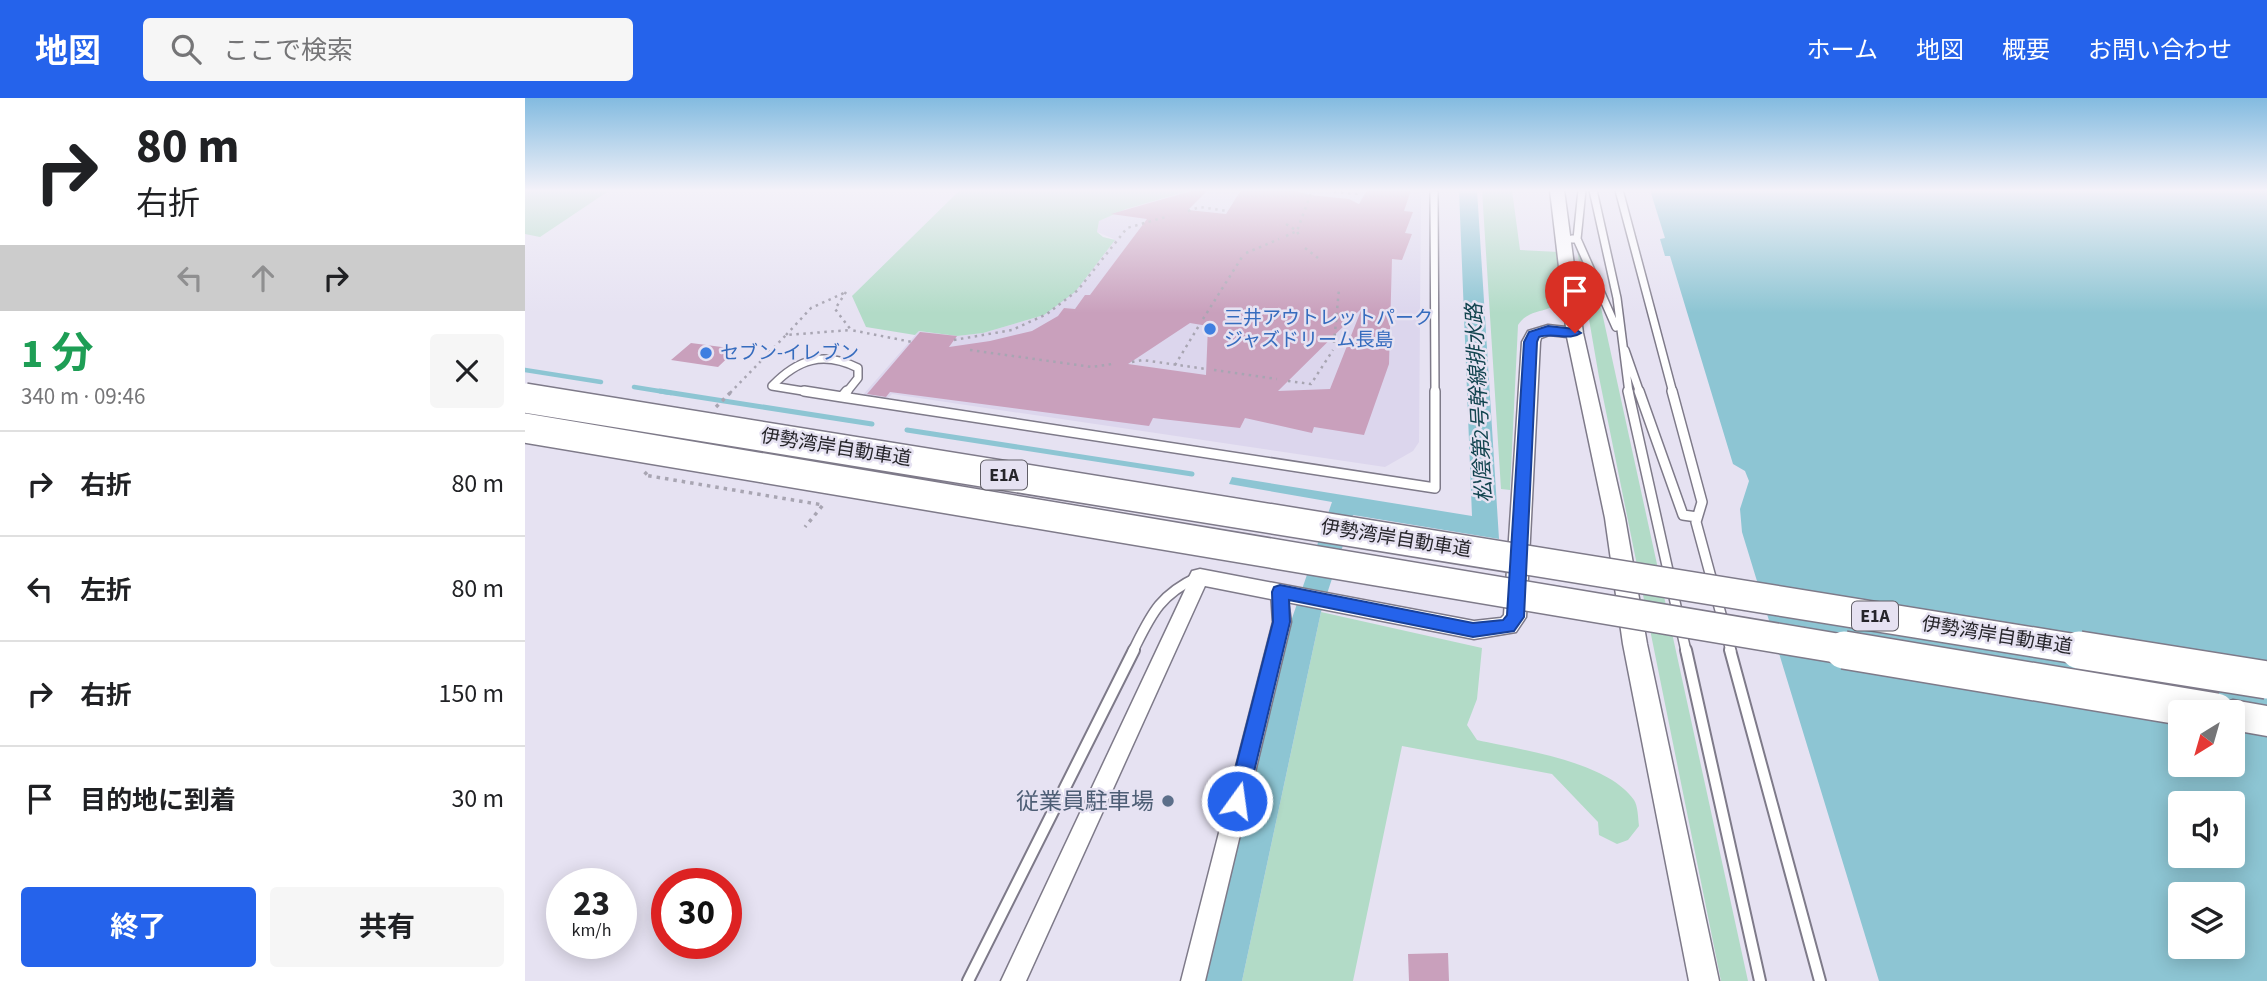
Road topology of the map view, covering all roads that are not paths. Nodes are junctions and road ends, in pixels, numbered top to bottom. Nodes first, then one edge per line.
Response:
1 (1434, 231) edge
2 (1569, 231) edge
3 (1573, 231) edge
4 (1602, 231) edge
5 (1630, 231) edge
6 (1571, 239) junction
7 (1575, 333) junction
8 (1621, 339) junction
9 (842, 397) junction
10 (525, 398) edge
11 (525, 429) edge
12 (525, 437) edge
13 (688, 456) junction
14 (1697, 516) junction
15 (1200, 577) junction
16 (1286, 593) junction
17 (2267, 680) edge
18 (2168, 704) edge
19 (2245, 717) edge
20 (2267, 721) edge
21 (968, 981) edge
22 (1013, 981) edge
23 (1193, 981) edge
24 (1704, 981) edge
25 (1760, 981) edge
26 (1821, 981) edge

1 - 9 lane
2 - 6 street
3 - 6 lane
4 - 8 lane
5 - 14 lane
6 - 7 street
6 - 8 lane
7 - 16 street
7 - 24 street
8 - 14 lane
8 - 25 lane
9 - 9 lane
10 - 17 highway, 伊勢湾岸自動車道 / E1A, bridge
11 - 13 highway, 伊勢湾岸自動車道 / E1A, bridge
12 - 13 highway, bridge
13 - 18 highway, 伊勢湾岸自動車道 / E1A, bridge
14 - 26 lane
15 - 16 street
15 - 21 lane
15 - 22 street
16 - 23 street
19 - 20 highway

